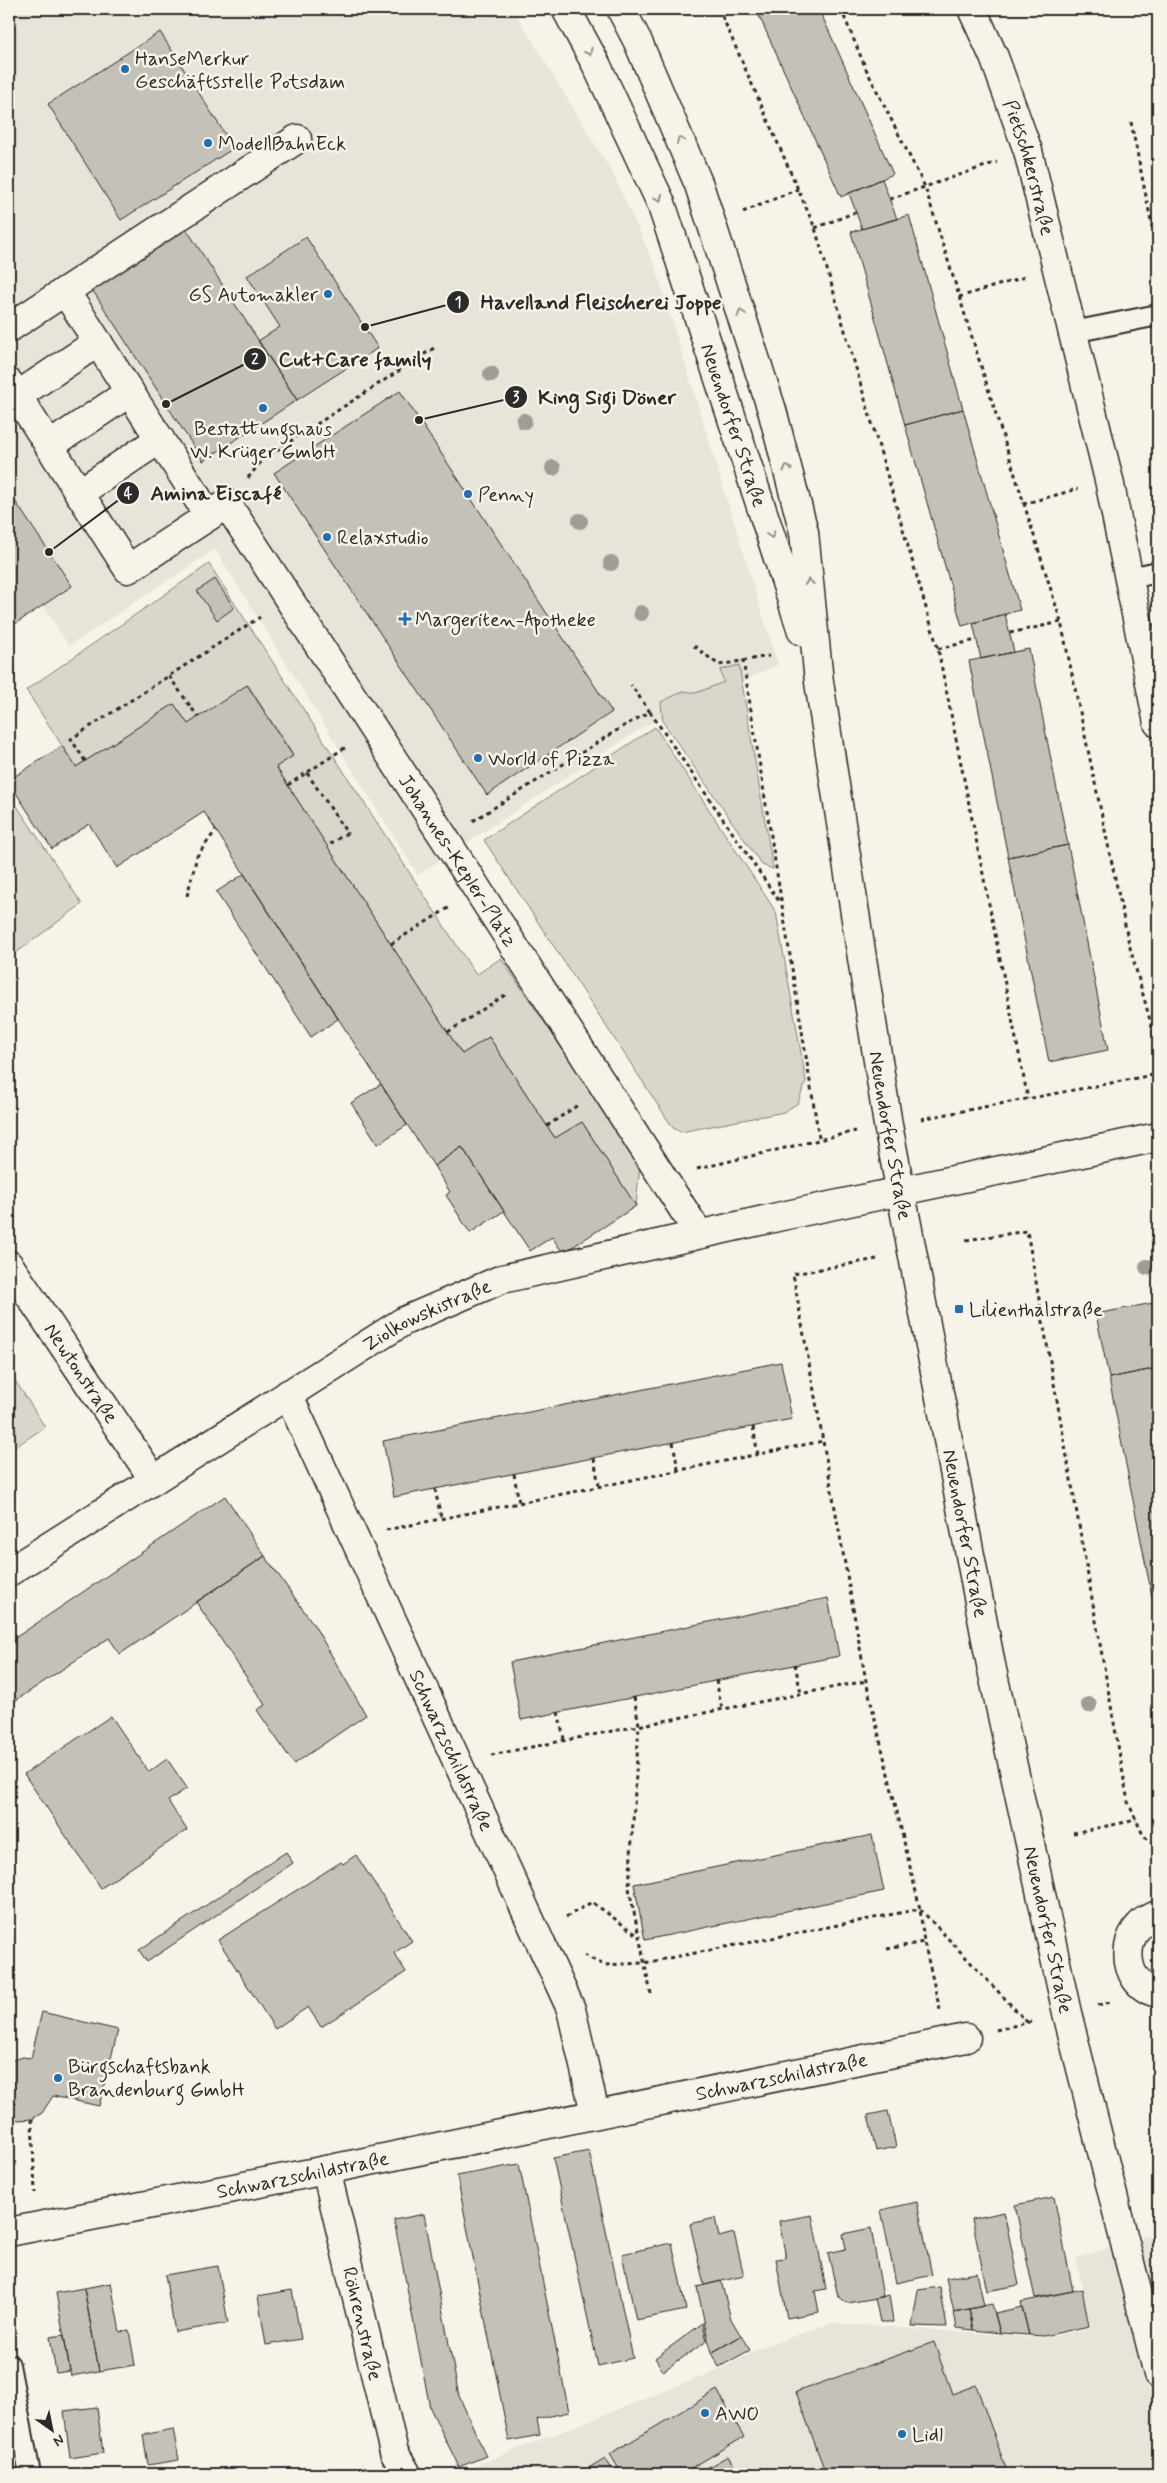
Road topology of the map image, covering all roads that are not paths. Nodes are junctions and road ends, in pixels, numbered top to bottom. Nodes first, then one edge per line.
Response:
1 (566, 9) edge
2 (621, 9) edge
3 (972, 9) edge
4 (296, 139) dead end
5 (65, 291) junction
6 (1158, 315) edge
7 (9, 328) edge
8 (1073, 332) junction
9 (98, 342) junction
10 (13, 390) edge
11 (130, 392) junction
12 (160, 439) junction
13 (49, 446) junction
14 (79, 493) junction
15 (218, 510) junction
16 (1158, 572) edge
17 (1130, 578) junction
18 (819, 682) junction
19 (1158, 723) edge
20 (1158, 1137) edge
21 (901, 1192) junction
22 (699, 1234) junction
23 (9, 1265) edge
24 (288, 1394) junction
25 (154, 1480) junction
26 (9, 1572) edge
27 (1158, 1915) edge
28 (1158, 1993) edge
29 (957, 2040) road end
30 (595, 2113) junction
31 (326, 2170) junction
32 (9, 2232) edge
33 (1151, 2312) edge
34 (9, 2365) edge
35 (1158, 2374) edge
36 (30, 2474) edge
37 (407, 2474) edge

1 -> 18 street, Neuendorfer Straße
18 -> 2 street, Neuendorfer Straße
3 - 8 street, Pietschkerstraße
4 - 5 street
5 - 7 street
5 - 9 street, Johannes-Kepler-Platz
6 - 8 lane
8 - 17 street, Pietschkerstraße
9 - 10 street
9 - 11 street, Johannes-Kepler-Platz
10 - 13 street
11 - 12 street, Johannes-Kepler-Platz
11 - 13 street
12 - 14 street
12 - 15 street, Johannes-Kepler-Platz
13 - 14 street
14 - 15 street
15 - 22 street, Johannes-Kepler-Platz
16 - 17 lane
17 - 19 street, Pietschkerstraße
18 - 21 street, Neuendorfer Straße
20 - 21 street
21 - 22 street, Ziolkowskistraße
21 - 33 street, Neuendorfer Straße
22 - 24 street, Ziolkowskistraße
23 - 25 street, Newtonstraße
24 - 25 street, Ziolkowskistraße
24 - 30 street, Schwarzschildstraße
25 - 26 street, Ziolkowskistraße
27 - 28 street
29 - 30 street, Schwarzschildstraße
30 - 31 street, Schwarzschildstraße
31 - 32 street, Schwarzschildstraße
31 - 37 street, Röhrenstraße
33 - 35 street, Neuendorfer Straße
34 - 36 lane

